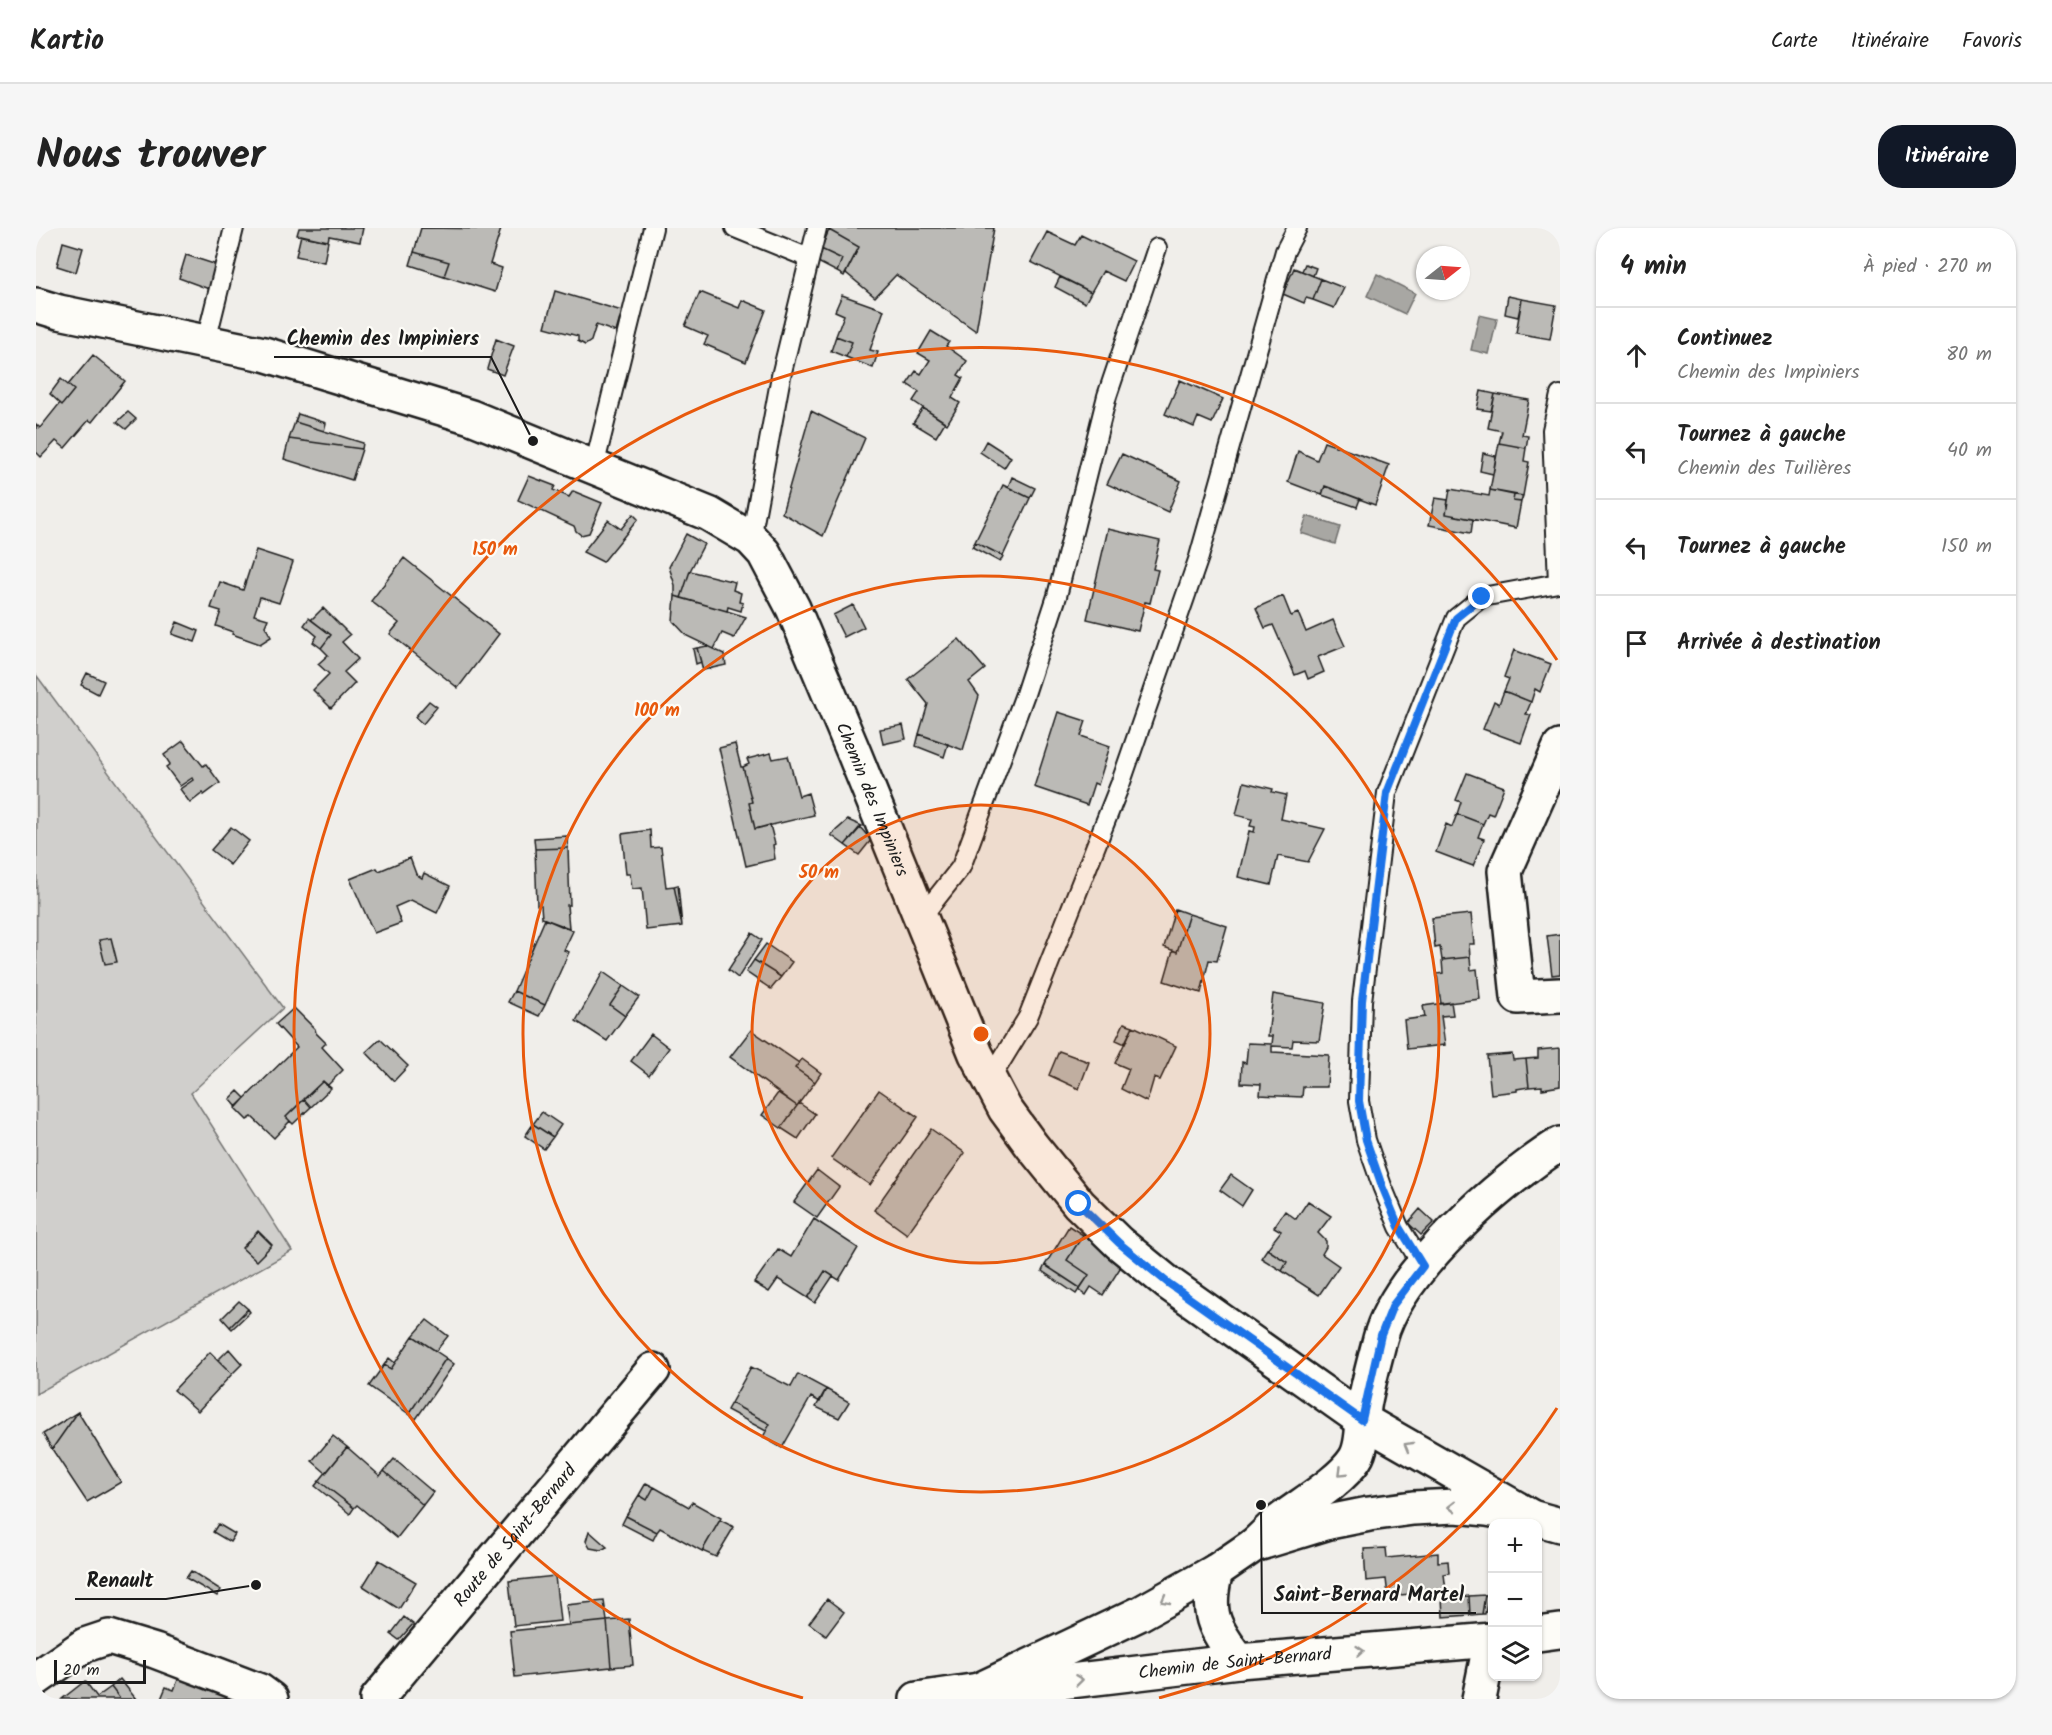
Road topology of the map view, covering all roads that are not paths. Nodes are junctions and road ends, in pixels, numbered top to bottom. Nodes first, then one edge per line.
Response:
1 (234, 228) edge
2 (653, 228) edge
3 (735, 228) edge
4 (816, 228) edge
5 (1297, 228) edge
6 (1157, 248) dead end
7 (809, 258) junction
8 (36, 305) edge
9 (206, 341) junction
10 (1560, 395) edge
11 (594, 467) junction
12 (751, 539) junction
13 (1560, 747) edge
14 (920, 919) junction
15 (1560, 995) edge
16 (989, 1081) junction
17 (1560, 1144) edge
18 (1423, 1266) junction
19 (653, 1370) dead end
20 (1362, 1420) junction
21 (1526, 1519) edge
22 (1534, 1519) edge
23 (1542, 1525) edge
24 (1254, 1545) junction
25 (1560, 1553) edge
26 (1216, 1571) junction
27 (1560, 1631) edge
28 (1542, 1633) edge
29 (1488, 1640) edge
30 (1488, 1658) edge
31 (1239, 1660) junction
32 (36, 1679) edge
33 (979, 1690) junction
34 (1012, 1693) edge
35 (935, 1698) edge
36 (271, 1699) edge
37 (377, 1699) edge
38 (1479, 1699) edge

1 - 9 lane
2 - 11 lane
3 - 7 lane
4 - 7 lane
5 - 16 lane
6 - 14 lane
7 - 12 lane
8 - 9 street, Chemin des Impiniers
9 - 11 street, Chemin des Impiniers
10 - 18 lane
11 - 12 street, Chemin des Impiniers
12 - 14 street, Chemin des Impiniers
13 - 15 street
14 - 16 street, Chemin des Impiniers
16 - 20 street, Chemin des Impiniers
17 - 18 street
18 - 20 street
19 - 37 street, Route de Saint-Bernard
22 -> 20 street, Chemin des Impiniers
20 -> 24 street
21 -> 24 street
23 - 25 street
24 - 26 street
26 - 31 street
26 -> 33 street, Chemin de Saint-Bernard
27 - 28 street
31 -> 29 street, Chemin de Saint-Bernard
30 - 38 street, Chemin de Saint-Bernard
34 -> 31 street, Chemin de Saint-Bernard
32 - 36 street
33 - 34 street, Chemin de Saint-Bernard
33 - 35 street, Chemin de Saint-Bernard

